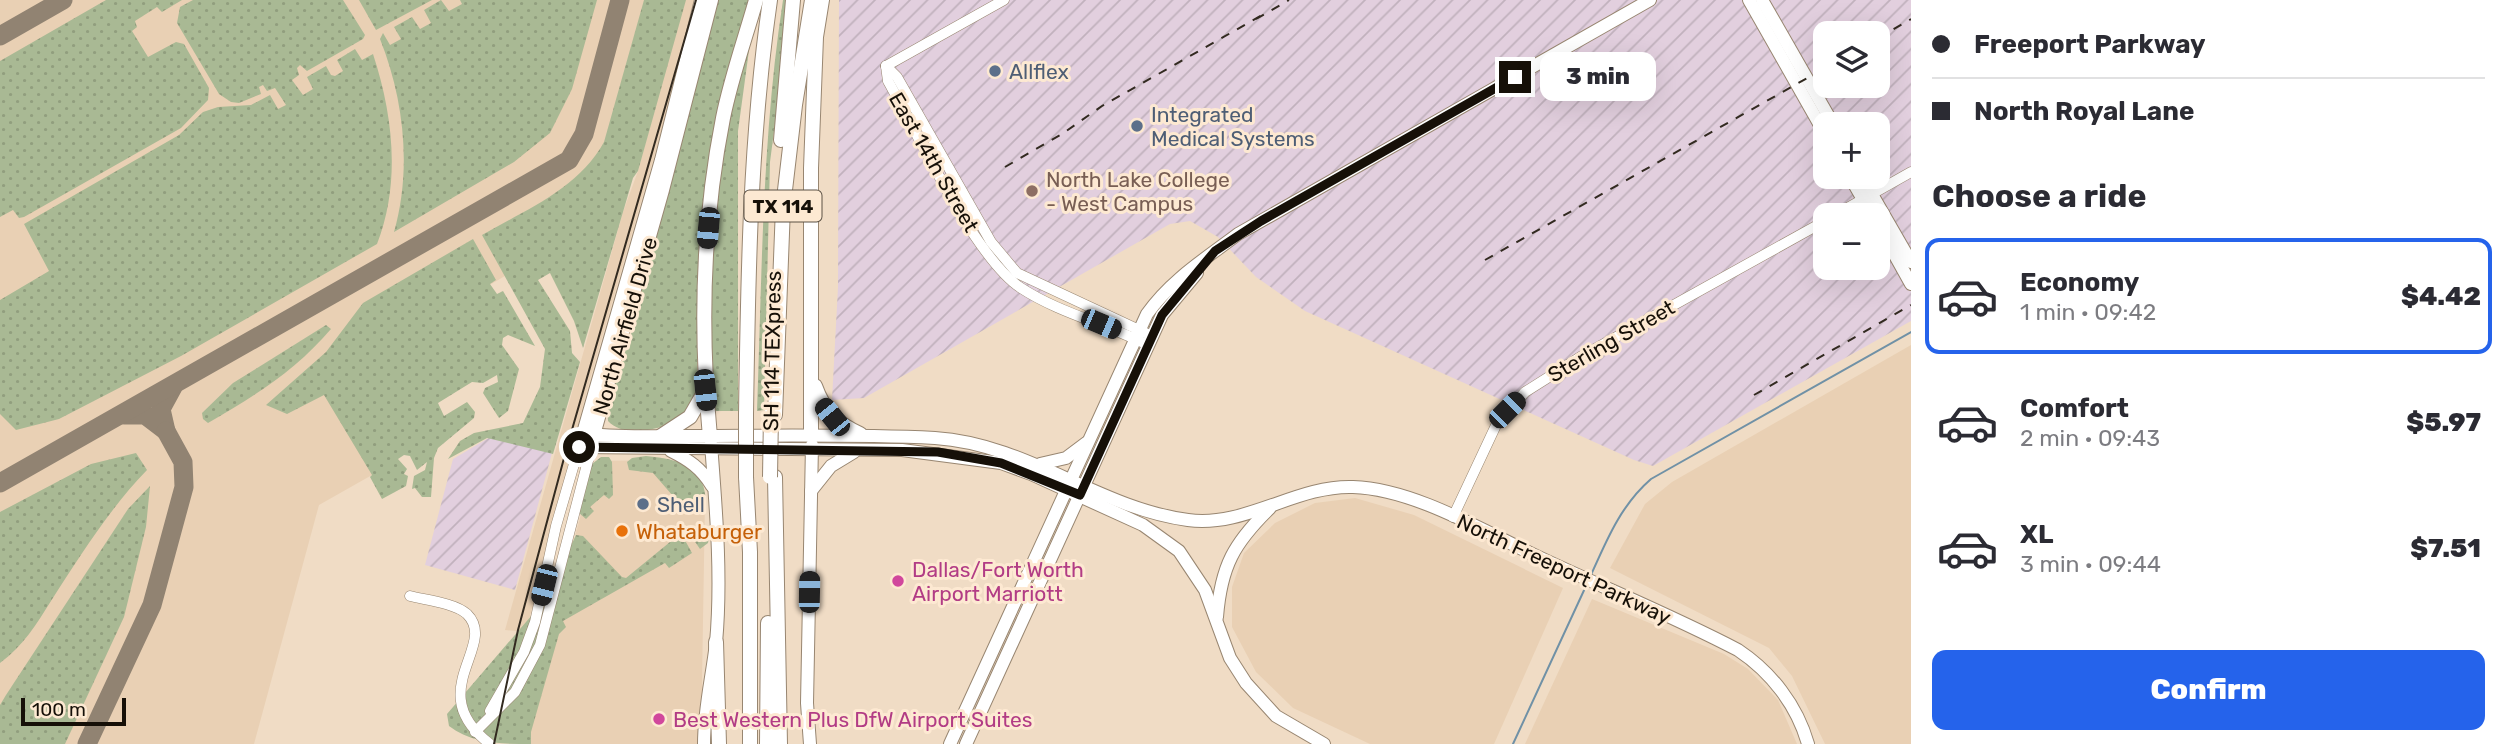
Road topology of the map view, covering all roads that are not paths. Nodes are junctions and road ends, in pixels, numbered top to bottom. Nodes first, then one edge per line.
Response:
1 (701, 0) edge
2 (712, 0) edge
3 (756, 0) edge
4 (770, 0) edge
5 (793, 0) edge
6 (812, 0) edge
7 (822, 0) edge
8 (1004, 0) edge
9 (1650, 0) edge
10 (1749, 0) edge
11 (1762, 0) edge
12 (1825, 112) edge
13 (1813, 113) edge
14 (1911, 172) edge
15 (1861, 189) edge
16 (1866, 189) edge
17 (1868, 197) junction
18 (1857, 203) edge
19 (1869, 203) edge
20 (1813, 228) edge
21 (1890, 246) edge
22 (1911, 262) edge
23 (1911, 284) edge
24 (1145, 338) junction
25 (811, 375) junction
26 (705, 390) junction
27 (601, 410) junction
28 (773, 414) junction
29 (588, 434) junction
30 (860, 434) junction
31 (625, 435) junction
32 (811, 435) junction
33 (1091, 438) junction
34 (664, 443) junction
35 (710, 443) junction
36 (931, 445) junction
37 (585, 448) junction
38 (812, 451) junction
39 (856, 451) junction
40 (1040, 464) junction
41 (773, 477) junction
42 (712, 487) junction
43 (1076, 487) junction
44 (811, 491) junction
45 (1273, 506) junction
46 (1453, 517) junction
47 (410, 596) dead end
48 (1217, 621) junction
49 (716, 642) junction
50 (976, 682) junction
51 (990, 689) junction
52 (475, 732) junction
53 (490, 744) edge
54 (704, 744) edge
55 (719, 744) edge
56 (750, 744) edge
57 (767, 744) edge
58 (780, 744) edge
59 (810, 744) edge
60 (950, 744) edge
61 (966, 744) edge
62 (1324, 744) edge
63 (1808, 744) edge

1 - 29 main road, North Airfield Drive
2 - 27 main road, North Airfield Drive
3 - 26 highway
4 - 56 highway, TX 114, bridge
5 - 28 highway, SH 114 TEXpress
6 - 28 highway, TX 114
7 - 25 highway
8 - 24 street, East 14th Street
9 - 24 main road
10 - 13 main road
11 - 12 main road
14 - 17 street
15 - 17 main road
16 - 17 main road
17 - 18 street
17 - 19 main road
17 - 22 main road
20 - 46 street, Sterling Street
21 - 23 main road
24 - 33 main road
24 - 43 main road
25 - 30 highway
25 - 32 highway
26 - 34 highway
26 - 35 highway
27 - 29 main road, North Airfield Drive
27 - 31 main road
28 - 41 highway, TX 114, bridge
29 - 31 main road
29 - 37 main road, North Airfield Drive
30 - 32 main road
30 - 36 main road
31 - 34 main road
32 - 35 main road
32 - 38 main road
33 - 40 main road
33 - 43 main road
34 - 35 main road
34 - 37 main road
34 - 42 main road
35 - 38 main road
35 - 42 main road
36 - 39 main road
36 - 40 main road
36 - 43 main road
37 - 52 street, North Airfield Drive
38 - 39 main road
38 - 44 main road
39 - 44 main road
40 - 43 main road
41 - 57 highway
41 - 58 highway, TX 114
42 - 49 main road
43 - 45 main road, North Freeport Parkway
43 - 48 main road
43 - 50 main road
43 - 51 main road
44 - 59 main road
45 - 46 main road, North Freeport Parkway
45 - 48 main road
46 - 63 main road, North Freeport Parkway
47 - 52 street
48 - 62 main road
49 - 54 main road
49 - 55 highway
50 - 51 main road
50 - 60 main road
51 - 61 main road
52 - 53 street

